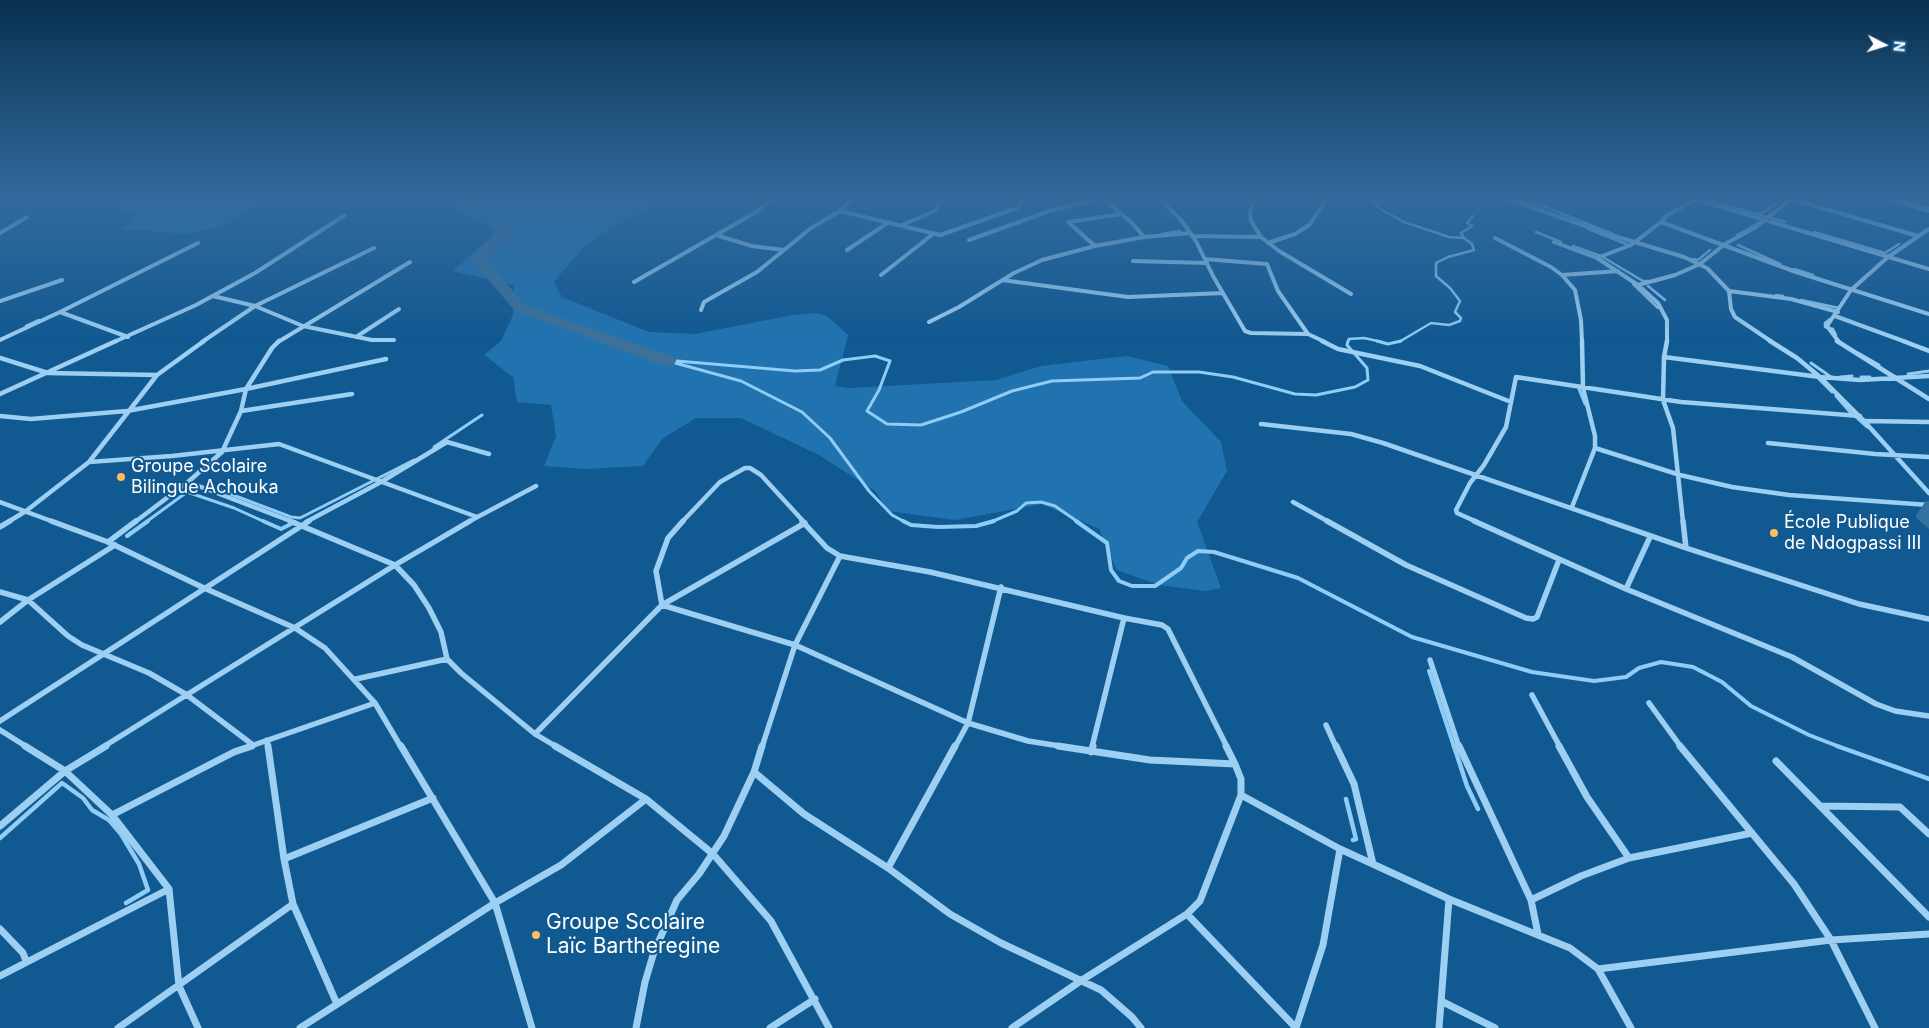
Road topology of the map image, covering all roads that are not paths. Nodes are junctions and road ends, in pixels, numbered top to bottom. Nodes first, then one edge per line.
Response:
1 (192, 246) edge
2 (297, 246) edge
3 (697, 246) edge
4 (752, 246) edge
5 (789, 246) edge
6 (853, 246) edge
7 (918, 246) edge
8 (1095, 246) edge
9 (1198, 246) edge
10 (1273, 246) edge
11 (1512, 246) edge
12 (1565, 246) edge
13 (1629, 246) edge
14 (1646, 246) edge
15 (1723, 246) edge
16 (1730, 246) edge
17 (1852, 246) edge
18 (1904, 246) edge
19 (374, 248) dead end
20 (784, 250) junction
21 (847, 250) dead end
22 (1888, 257) junction
23 (1597, 258) junction
24 (1133, 261) dead end
25 (1206, 261) junction
26 (410, 262) dead end
27 (1700, 264) junction
28 (1929, 269) edge
29 (1619, 271) junction
30 (881, 275) dead end
31 (1562, 275) junction
32 (62, 280) dead end
33 (1002, 280) junction
34 (634, 282) dead end
35 (1638, 285) junction
36 (1851, 290) junction
37 (1729, 291) junction
38 (1223, 293) junction
39 (1351, 294) dead end
40 (214, 296) junction
41 (0, 301) edge
42 (255, 306) junction
43 (399, 309) dead end
44 (701, 310) dead end
45 (60, 312) junction
46 (1837, 314) junction
47 (1929, 314) edge
48 (929, 322) dead end
49 (303, 326) junction
50 (1308, 334) junction
51 (129, 337) junction
52 (356, 337) junction
53 (0, 340) edge
54 (394, 340) dead end
55 (1929, 351) edge
56 (0, 358) edge
57 (1664, 358) junction
58 (386, 359) dead end
59 (48, 373) junction
60 (157, 375) junction
61 (1929, 376) edge
62 (1820, 377) junction
63 (1897, 379) junction
64 (246, 388) junction
65 (1583, 388) junction
66 (0, 394) edge
67 (352, 394) dead end
68 (1929, 399) edge
69 (1663, 400) junction
70 (1510, 402) junction
71 (126, 411) junction
72 (241, 411) junction
73 (0, 416) edge
74 (1860, 416) junction
75 (1864, 421) junction
76 (1929, 422) edge
77 (1261, 424) dead end
78 (1768, 443) dead end
79 (1596, 448) junction
80 (222, 452) junction
81 (489, 454) dead end
82 (1894, 456) junction
83 (1929, 457) edge
84 (89, 462) junction
85 (1476, 474) junction
86 (1680, 475) junction
87 (188, 482) junction
88 (381, 482) junction
89 (536, 486) dead end
90 (1929, 493) edge
91 (0, 502) edge
92 (1293, 502) dead end
93 (1929, 505) edge
94 (1572, 507) junction
95 (26, 511) junction
96 (478, 517) junction
97 (806, 523) junction
98 (301, 525) junction
99 (0, 527) edge
100 (1650, 537) junction
101 (108, 542) junction
102 (115, 545) junction
103 (1686, 548) junction
104 (840, 556) junction
105 (1559, 560) junction
106 (395, 565) junction
107 (204, 588) junction
108 (1001, 588) junction
109 (1626, 589) junction
110 (0, 592) edge
111 (28, 600) junction
112 (662, 605) junction
113 (1124, 618) junction
114 (1929, 619) edge
115 (0, 622) edge
116 (296, 628) junction
117 (795, 645) junction
118 (103, 654) junction
119 (447, 659) junction
120 (1430, 660) dead end
121 (356, 679) junction
122 (187, 695) junction
123 (1532, 695) dead end
124 (375, 703) junction
125 (1649, 703) dead end
126 (1929, 716) edge
127 (0, 721) edge
128 (968, 723) junction
129 (1326, 725) dead end
130 (0, 730) edge
131 (535, 734) junction
132 (267, 740) junction
133 (253, 745) junction
134 (1091, 752) junction
135 (1776, 761) dead end
136 (1235, 764) junction
137 (65, 771) junction
138 (754, 772) junction
139 (1241, 795) junction
140 (433, 798) junction
141 (646, 799) junction
142 (1820, 806) junction
143 (112, 815) junction
144 (0, 826) edge
145 (1752, 834) junction
146 (1929, 834) edge
147 (1340, 849) junction
148 (712, 854) junction
149 (1629, 858) junction
150 (284, 859) junction
151 (1373, 864) junction
152 (888, 868) junction
153 (169, 889) junction
154 (1449, 899) junction
155 (1531, 900) junction
156 (496, 903) junction
157 (293, 904) junction
158 (1187, 914) junction
159 (1929, 917) edge
160 (0, 929) edge
161 (1538, 934) junction
162 (1929, 934) edge
163 (1831, 940) junction
164 (26, 961) junction
165 (1598, 969) junction
166 (0, 976) edge
167 (1082, 980) junction
168 (179, 986) junction
169 (815, 999) junction
170 (1443, 1002) junction
171 (338, 1004) junction
172 (118, 1028) edge
173 (198, 1028) edge
174 (300, 1028) edge
175 (532, 1028) edge
176 (636, 1028) edge
177 (770, 1028) edge
178 (829, 1028) edge
179 (1012, 1028) edge
180 (1141, 1028) edge
181 (1296, 1028) edge
182 (1439, 1028) edge
183 (1495, 1028) edge
184 (1631, 1028) edge
185 (1875, 1028) edge

1 - 45 street
2 - 40 street
3 - 34 street
4 - 20 street
5 - 20 street
6 - 21 street
7 - 30 street
8 - 33 street
9 - 25 street
10 - 39 street
11 - 31 street
12 - 23 street
13 - 23 street
14 - 27 street
15 - 27 street
16 - 36 street
17 - 22 street
18 - 22 street
19 - 42 street
20 - 44 street
22 - 28 street
22 - 36 street
23 - 29 street
24 - 25 street
25 - 38 street
25 - 50 street
26 - 49 street
27 - 35 street
27 - 37 street
29 - 31 street
29 - 35 street
31 - 65 street
32 - 41 street
33 - 38 street
33 - 48 street
35 - 57 street
36 - 46 street
36 - 47 street
37 - 46 street
37 - 62 street
38 - 50 street
40 - 42 street
40 - 51 street
42 - 49 street
42 - 60 street
43 - 52 street
45 - 51 street
45 - 53 street
46 - 55 street
46 - 63 street
49 - 52 street
49 - 64 street
50 - 70 street
51 - 59 street
52 - 54 street
56 - 59 street
57 - 62 street
57 - 69 street
58 - 64 street
59 - 60 street
59 - 66 street
60 - 71 street
61 - 63 street
62 - 63 street
62 - 74 street
63 - 68 street
64 - 71 street
64 - 72 street
65 - 69 street
65 - 70 street
65 - 79 street
67 - 72 street
69 - 74 street
69 - 86 street
70 - 85 street
71 - 73 street
71 - 84 street
72 - 80 street
74 - 75 street
75 - 76 street
75 - 82 street
77 - 85 street
78 - 82 street
79 - 86 street
79 - 94 street
80 - 84 street
80 - 87 street
80 - 88 street
81 - 88 street
82 - 83 street
82 - 90 street
84 - 95 street
85 - 94 street
85 - 105 street
86 - 93 street
86 - 103 street
87 - 98 street
87 - 101 street
88 - 96 street
88 - 98 street
89 - 96 street
91 - 95 street
92 - 105 street
94 - 100 street
95 - 99 street
95 - 101 street
96 - 106 street
97 - 104 street
97 - 112 street
97 - 112 street
98 - 106 street
98 - 107 street
100 - 103 street
100 - 109 street
101 - 102 street
102 - 107 street
102 - 111 street
103 - 114 street
104 - 108 street
104 - 117 street
105 - 109 street
106 - 116 street
106 - 119 street
107 - 116 street
107 - 118 street
108 - 113 street
108 - 128 street
109 - 126 street
110 - 111 street
111 - 115 street
111 - 118 street
112 - 117 street
112 - 131 street
113 - 134 street
113 - 136 street
116 - 121 street
116 - 122 street
117 - 128 street
117 - 138 street
118 - 122 street
118 - 127 street
119 - 121 street
119 - 131 street
120 - 155 street
121 - 124 street
122 - 133 street
122 - 137 street
123 - 149 street
124 - 132 street
124 - 140 street
125 - 145 street
128 - 134 street
128 - 152 street
129 - 151 street
130 - 137 street
131 - 141 street
132 - 133 street
132 - 150 street
133 - 143 street
134 - 136 street
135 - 142 street
136 - 139 street
137 - 143 street
137 - 144 street
138 - 148 street
138 - 152 street
139 - 147 street
139 - 158 street
140 - 150 street
140 - 156 street
141 - 148 street
141 - 156 street
142 - 146 street
142 - 159 street
143 - 153 street
145 - 149 street
145 - 163 street
147 - 151 street
147 - 181 street
148 - 169 street
148 - 176 street
149 - 155 street
150 - 157 street
151 - 154 street
152 - 167 street
153 - 164 street
153 - 168 street
154 - 161 street
154 - 170 street
155 - 161 street
156 - 171 street
156 - 175 street
157 - 168 street
157 - 171 street
158 - 167 street
158 - 181 street
160 - 164 street
161 - 165 street
162 - 163 street
163 - 165 street
163 - 185 street
164 - 166 street
165 - 184 street
167 - 179 street
167 - 180 street
168 - 172 street
168 - 173 street
169 - 177 street
169 - 178 street
170 - 182 street
170 - 183 street
171 - 174 street

